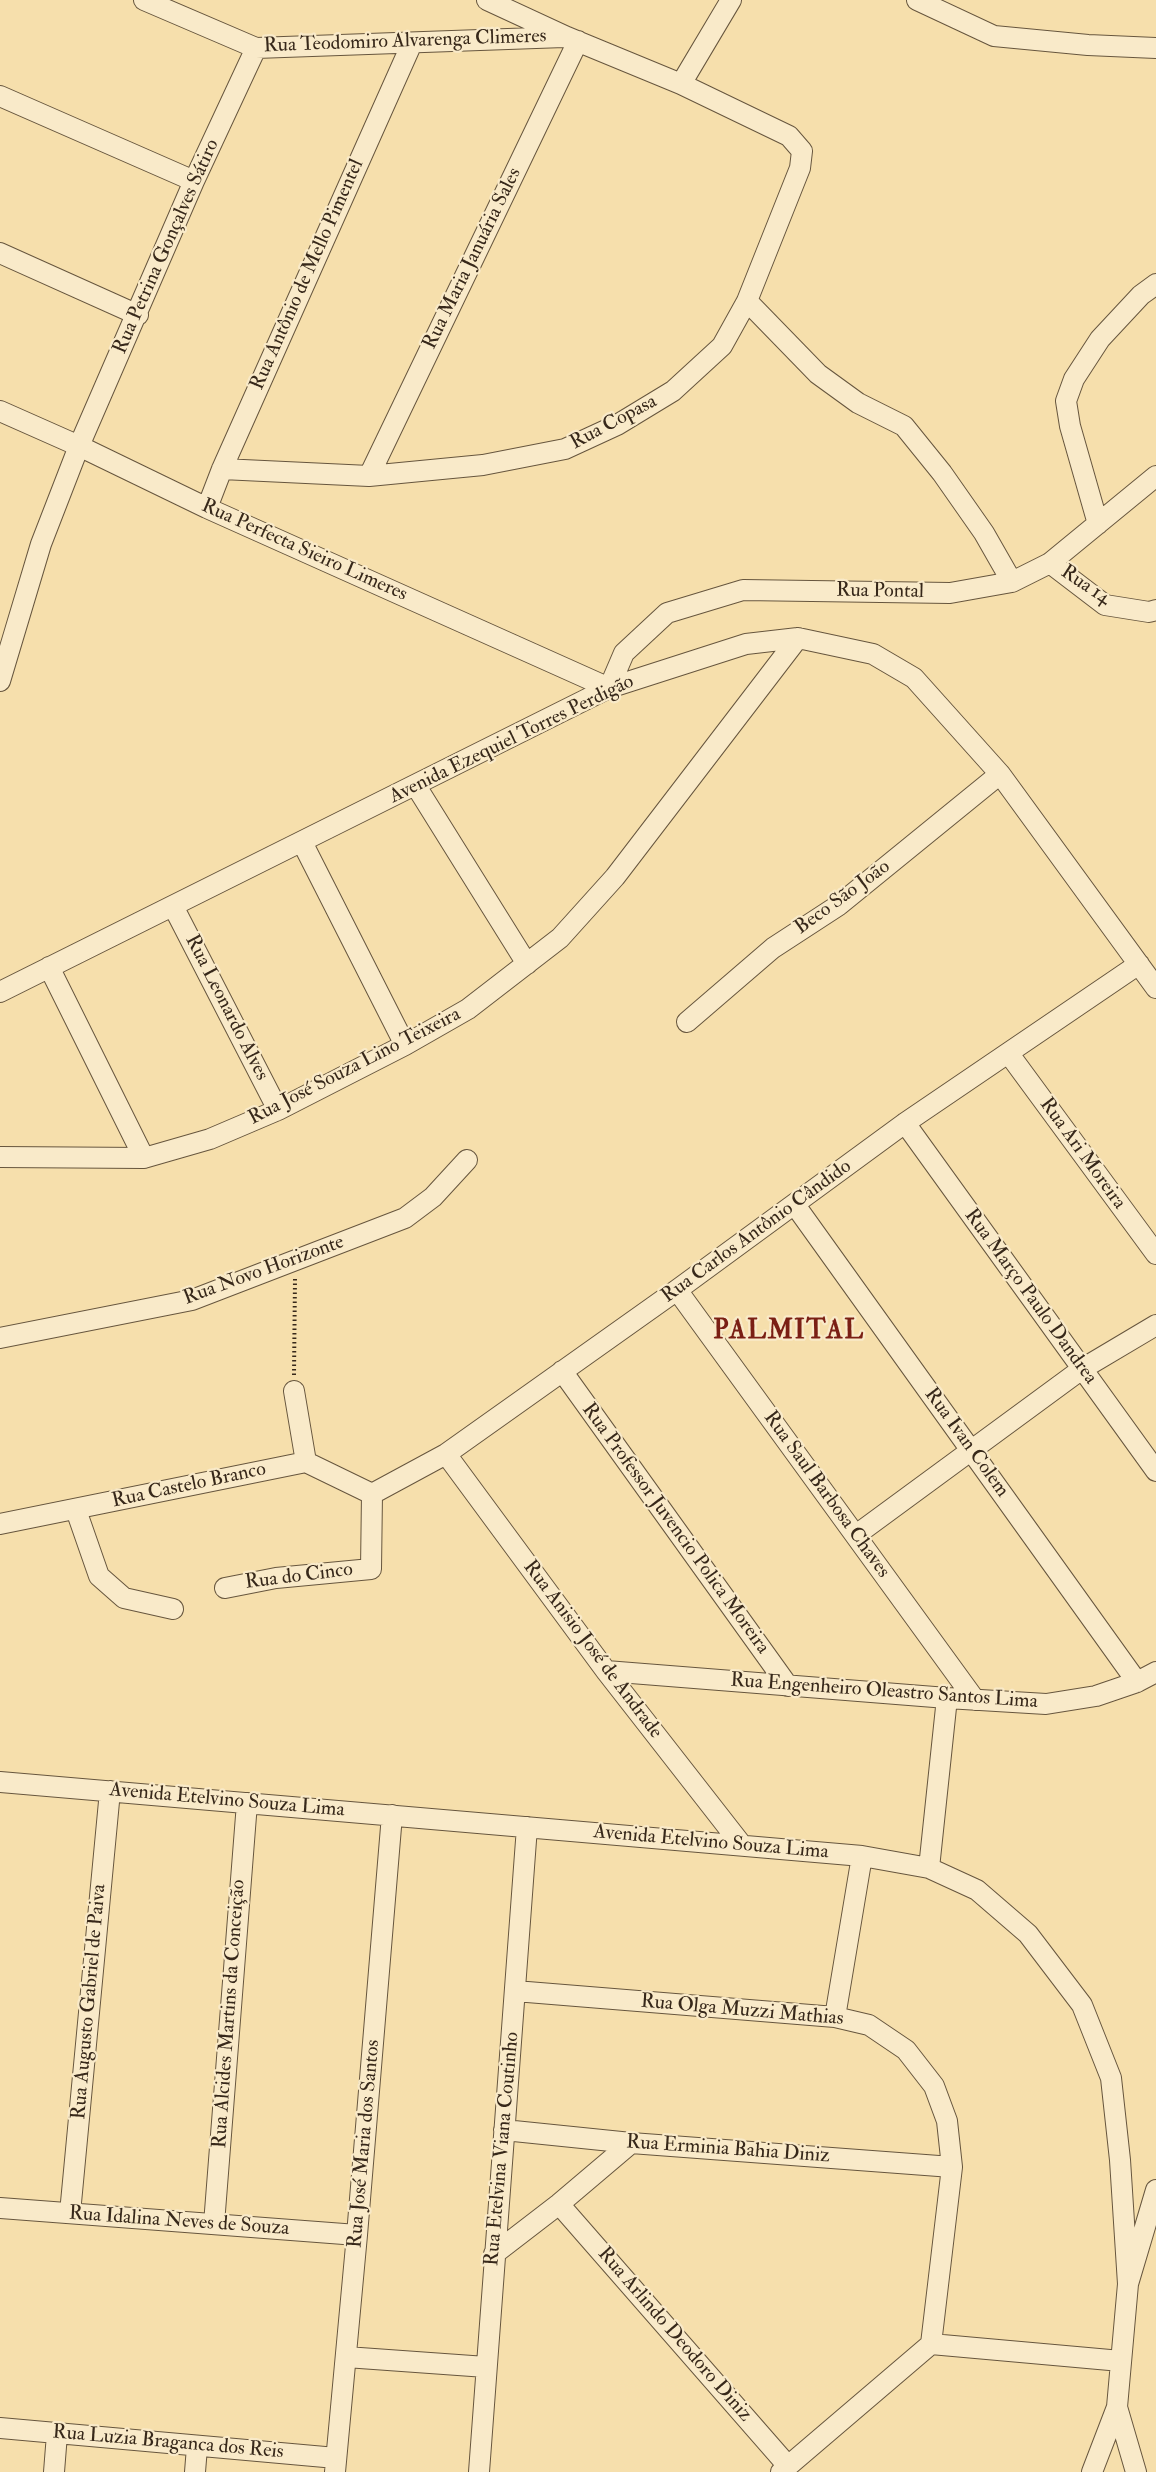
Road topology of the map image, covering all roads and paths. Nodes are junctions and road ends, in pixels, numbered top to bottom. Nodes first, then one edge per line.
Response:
1 (144, 0) edge
2 (487, 0) edge
3 (731, 0) edge
4 (917, 0) edge
5 (573, 39) junction
6 (412, 43) junction
7 (256, 48) junction
8 (1156, 48) edge
9 (681, 84) junction
10 (0, 96) edge
11 (194, 181) junction
12 (0, 253) edge
13 (1156, 284) edge
14 (747, 301) junction
15 (138, 315) junction
16 (0, 411) edge
17 (79, 446) junction
18 (222, 469) junction
19 (369, 476) junction
20 (1156, 476) edge
21 (207, 508) junction
22 (1098, 524) junction
23 (1050, 563) junction
24 (1012, 582) junction
25 (1156, 610) edge
26 (798, 638) junction
27 (0, 681) edge
28 (609, 688) junction
29 (1000, 774) junction
30 (416, 786) junction
31 (302, 843) junction
32 (173, 906) junction
33 (527, 964) junction
34 (1139, 964) junction
35 (49, 968) junction
36 (1156, 988) edge
37 (0, 992) edge
38 (687, 1022) dead end
39 (405, 1045) junction
40 (1009, 1054) junction
41 (278, 1110) junction
42 (905, 1123) junction
43 (0, 1157) edge
44 (144, 1158) junction
45 (467, 1160) dead end
46 (795, 1205) junction
47 (1156, 1254) edge
48 (295, 1260) junction
49 (677, 1290) junction
50 (1156, 1325) edge
51 (0, 1338) edge
52 (1082, 1370) junction
53 (562, 1371) junction
54 (294, 1391) joint
55 (972, 1450) junction
56 (446, 1454) junction
57 (306, 1462) junction
58 (1156, 1471) edge
59 (372, 1494) junction
60 (76, 1510) junction
61 (0, 1524) edge
62 (856, 1535) junction
63 (225, 1588) dead end
64 (173, 1609) dead end
65 (606, 1671) junction
66 (1156, 1672) edge
67 (1137, 1682) junction
68 (788, 1686) junction
69 (947, 1698) junction
70 (975, 1700) junction
71 (0, 1782) edge
72 (110, 1791) junction
73 (247, 1803) junction
74 (392, 1815) junction
75 (527, 1827) junction
76 (741, 1844) junction
77 (862, 1856) junction
78 (929, 1868) junction
79 (515, 1991) junction
80 (835, 2017) junction
81 (504, 2130) junction
82 (632, 2142) junction
83 (952, 2167) junction
84 (1156, 2190) edge
85 (559, 2204) junction
86 (0, 2208) edge
87 (70, 2213) junction
88 (214, 2224) junction
89 (357, 2235) junction
90 (494, 2254) junction
91 (1128, 2284) junction
92 (931, 2344) junction
93 (346, 2357) junction
94 (1121, 2361) junction
95 (486, 2367) junction
96 (1117, 2407) junction
97 (0, 2428) edge
98 (57, 2434) junction
99 (197, 2446) junction
100 (335, 2465) edge
101 (785, 2469) edge
102 (54, 2472) edge
103 (195, 2472) edge
104 (479, 2472) edge
105 (1092, 2472) edge
106 (1136, 2472) edge

1 - 7 street, Rua Teodomiro Alvarenga Climeres
2 - 5 street
3 - 9 street
4 - 8 street
5 - 6 street, Rua Teodomiro Alvarenga Climeres
5 - 9 street
5 - 19 street, Rua Maria Januária Sales
6 - 7 street, Rua Teodomiro Alvarenga Climeres
6 - 18 street, Rua Antônio de Mello Pimentel
7 - 11 street, Rua Petrina Gonçalves Sátiro
9 - 14 street, Rua Copasa
10 - 11 street
11 - 15 street, Rua Petrina Gonçalves Sátiro
12 - 15 street
13 - 22 street
14 - 19 street, Rua Copasa
14 - 24 street
15 - 17 street, Rua Petrina Gonçalves Sátiro
16 - 17 street, Rua Perfecta Sieiro Limeres
17 - 21 street, Rua Perfecta Sieiro Limeres
17 - 27 street, Rua Petrina Gonçalves Sátiro
18 - 19 street, Rua Copasa
18 - 21 street, Rua Antônio de Mello Pimentel
20 - 22 street, Rua Pontal
21 - 28 street, Rua Perfecta Sieiro Limeres
22 - 23 street, Rua Pontal
23 - 24 street, Rua Pontal
23 - 25 street, Rua 14
24 - 28 street, Rua Pontal
26 - 28 street, Avenida Ezequiel Torres Perdigão
26 - 29 street, Avenida Ezequiel Torres Perdigão
26 - 33 street, Rua José Souza Lino Teixeira
28 - 30 street, Avenida Ezequiel Torres Perdigão
29 - 34 street, Avenida Ezequiel Torres Perdigão
29 - 38 street, Beco São João
30 - 31 street, Avenida Ezequiel Torres Perdigão
30 - 33 street
31 - 32 street, Avenida Ezequiel Torres Perdigão
31 - 39 street
32 - 35 street, Avenida Ezequiel Torres Perdigão
32 - 41 street, Rua Leonardo Alves
33 - 39 street, Rua José Souza Lino Teixeira
34 - 36 street, Avenida Ezequiel Torres Perdigão
34 - 40 street, Rua Carlos Antônio Cândido
35 - 37 street, Avenida Ezequiel Torres Perdigão
35 - 44 street
39 - 41 street, Rua José Souza Lino Teixeira
40 - 42 street, Rua Carlos Antônio Cândido
40 - 47 street, Rua Ari Moreira
41 - 44 street, Rua José Souza Lino Teixeira
42 - 46 street, Rua Carlos Antônio Cândido
42 - 52 street, Rua Março Paulo Dandrea
43 - 44 street, Rua José Souza Lino Teixeira
45 - 48 street, Rua Novo Horizonte
46 - 49 street, Rua Carlos Antônio Cândido
46 - 55 street, Rua Ivan Colem
48 - 51 street, Rua Novo Horizonte
48 - 54 path
49 - 53 street, Rua Carlos Antônio Cândido
49 - 62 street, Rua Saul Barbosa Chaves
50 - 52 street
52 - 55 street
52 - 58 street, Rua Março Paulo Dandrea
53 - 56 street, Rua Carlos Antônio Cândido
53 - 68 street, Rua Professor Juvencio Polica Moreira
54 - 57 street
55 - 62 street
55 - 67 street, Rua Ivan Colem
56 - 59 street, Rua Carlos Antônio Cândido
56 - 65 street, Rua Anisio José de Andrade
57 - 59 street
57 - 60 street, Rua Castelo Branco
59 - 63 street, Rua do Cinco
60 - 61 street, Rua Castelo Branco
60 - 64 street
62 - 70 street, Rua Saul Barbosa Chaves
65 - 68 street, Rua Engenheiro Oleastro Santos Lima
65 - 76 street, Rua Anisio José de Andrade
66 - 67 street, Rua Engenheiro Oleastro Santos Lima
67 - 70 street, Rua Engenheiro Oleastro Santos Lima
68 - 69 street, Rua Engenheiro Oleastro Santos Lima
69 - 70 street, Rua Engenheiro Oleastro Santos Lima
69 - 78 street
71 - 72 street, Avenida Etelvino Souza Lima
72 - 73 street, Avenida Etelvino Souza Lima
72 - 87 street, Rua Augusto Gabriel de Paiva
73 - 74 street, Avenida Etelvino Souza Lima
73 - 88 street, Rua Alcides Martins da Conceição
74 - 75 street, Avenida Etelvino Souza Lima
74 - 89 street, Rua José Maria dos Santos
75 - 76 street, Avenida Etelvino Souza Lima
75 - 79 street, Rua Etelvina Viana Coutinho
76 - 77 street, Avenida Etelvino Souza Lima
77 - 78 street, Avenida Etelvino Souza Lima
77 - 80 street
78 - 91 street, Avenida Etelvino Souza Lima
79 - 80 street, Rua Olga Muzzi Mathias
79 - 81 street, Rua Etelvina Viana Coutinho
80 - 83 street, Rua Olga Muzzi Mathias
81 - 82 street, Rua Erminia Bahia Diniz
81 - 90 street, Rua Etelvina Viana Coutinho
82 - 83 street, Rua Erminia Bahia Diniz
82 - 85 street
83 - 92 street, Rua Olga Muzzi Mathias
84 - 91 street
85 - 90 street
85 - 101 street, Rua Arlindo Deodoro Diniz
86 - 87 street, Rua Idalina Neves de Souza
87 - 88 street, Rua Idalina Neves de Souza
88 - 89 street, Rua Idalina Neves de Souza
89 - 93 street, Rua José Maria dos Santos
90 - 95 street, Rua Etelvina Viana Coutinho
91 - 94 street
92 - 94 street
92 - 101 street
93 - 95 street
93 - 100 street, Rua José Maria dos Santos
94 - 96 street
95 - 104 street, Rua Etelvina Viana Coutinho
96 - 105 street
96 - 106 street
97 - 98 street, Rua Luzia Braganca dos Reis
98 - 99 street, Rua Luzia Braganca dos Reis
98 - 102 street
99 - 100 street, Rua Luzia Braganca dos Reis
99 - 103 street

